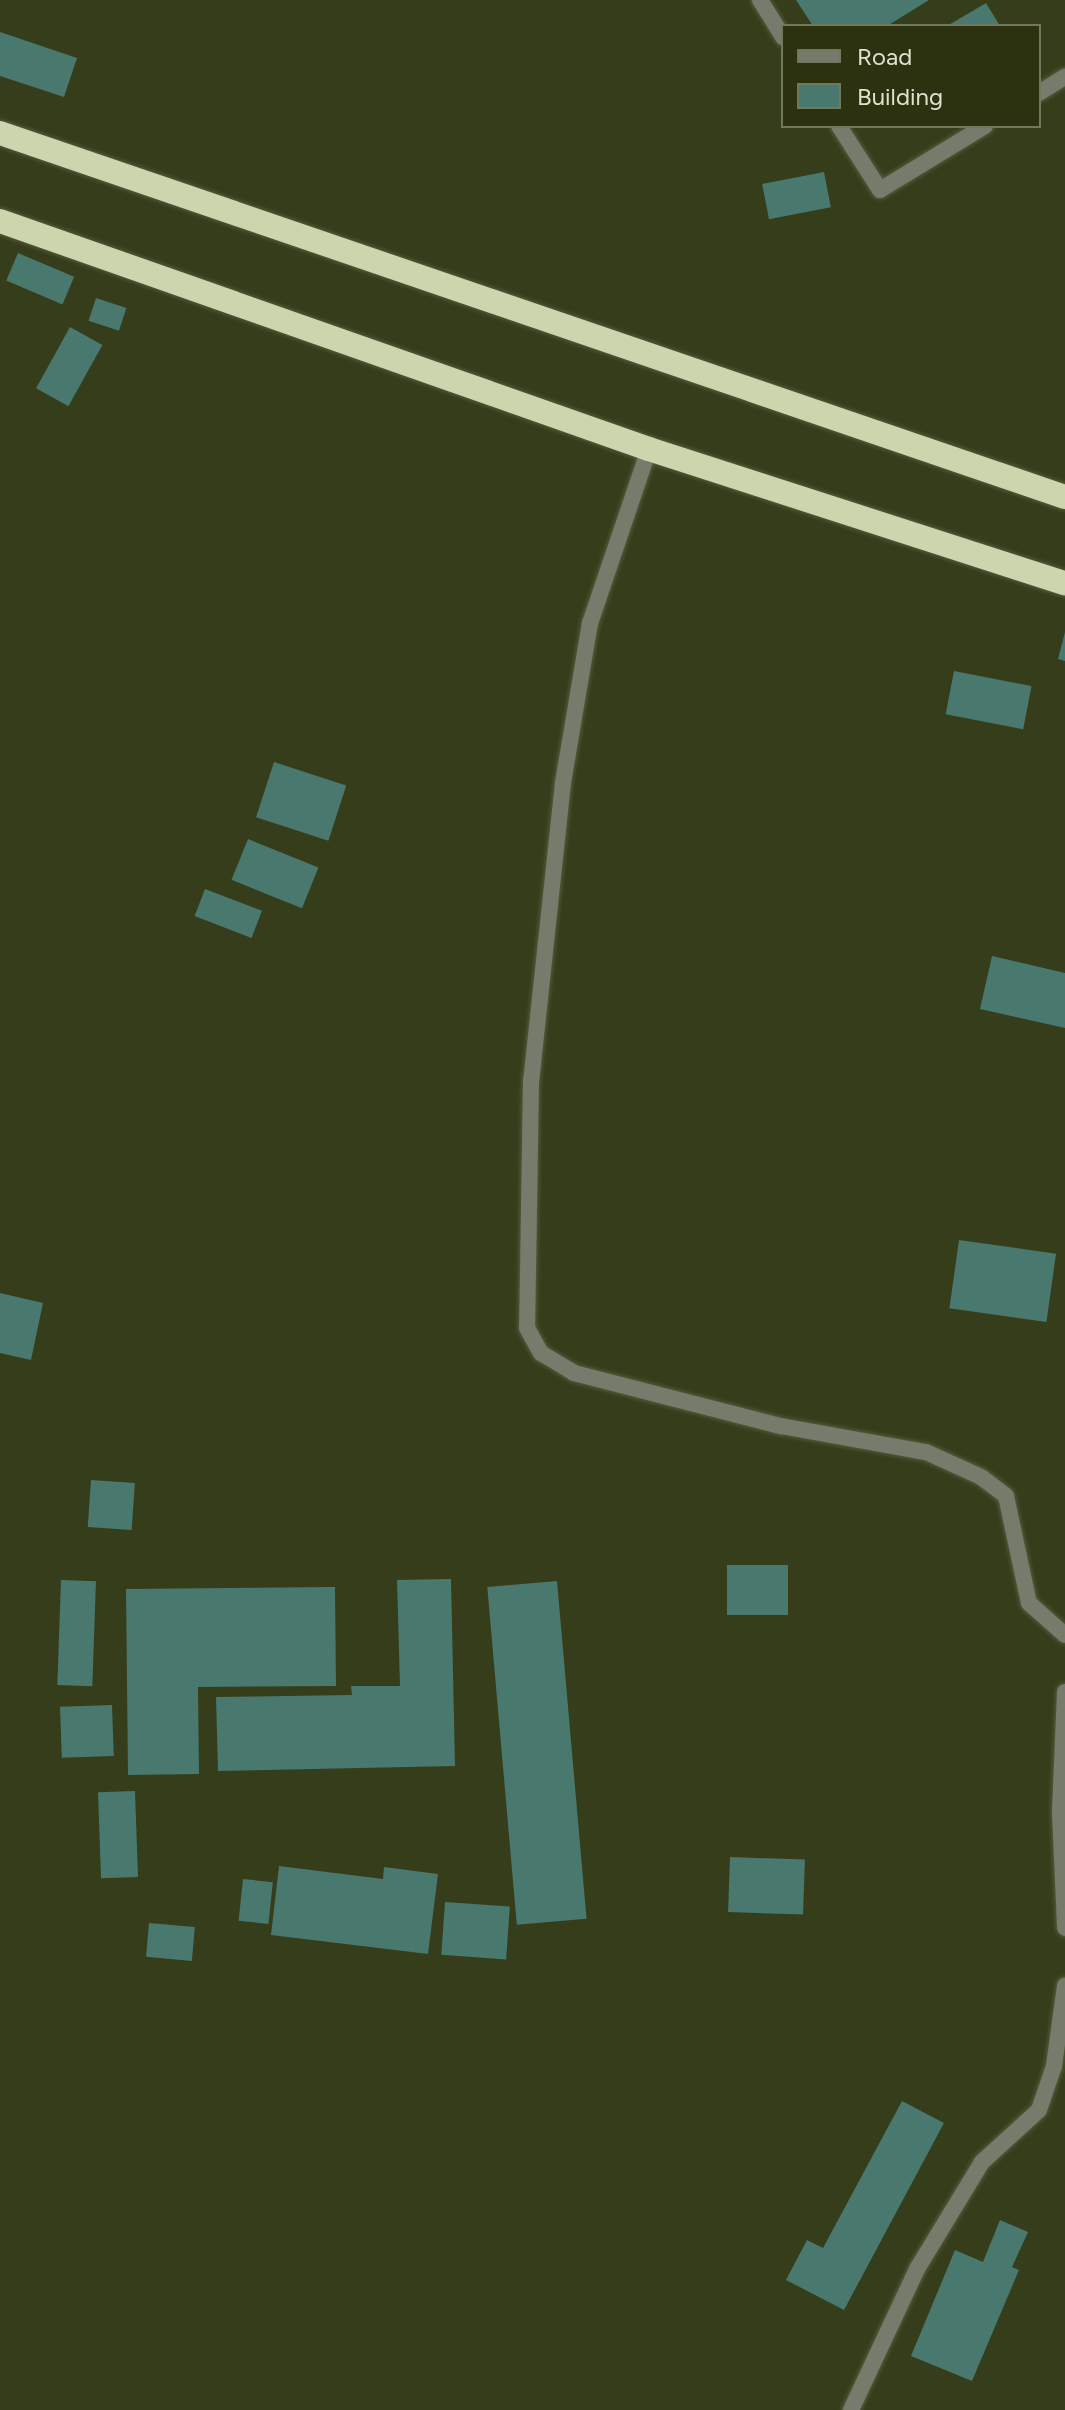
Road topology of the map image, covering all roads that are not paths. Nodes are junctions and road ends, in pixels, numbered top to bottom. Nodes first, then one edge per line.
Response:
1 (760, 0) edge
2 (781, 34) edge
3 (1065, 77) edge
4 (1041, 92) edge
5 (840, 128) edge
6 (982, 128) edge
7 (0, 133) edge
8 (0, 221) edge
9 (649, 449) junction
10 (1065, 497) edge
11 (1065, 583) edge
12 (1065, 1635) edge
13 (1065, 1692) edge
14 (1065, 1928) edge
15 (1065, 1986) edge
16 (851, 2410) edge

1 - 2 street
3 - 4 street
5 - 6 street
7 - 10 highway
8 - 9 highway
9 - 11 highway
9 - 12 street
13 - 14 street
15 - 16 street

